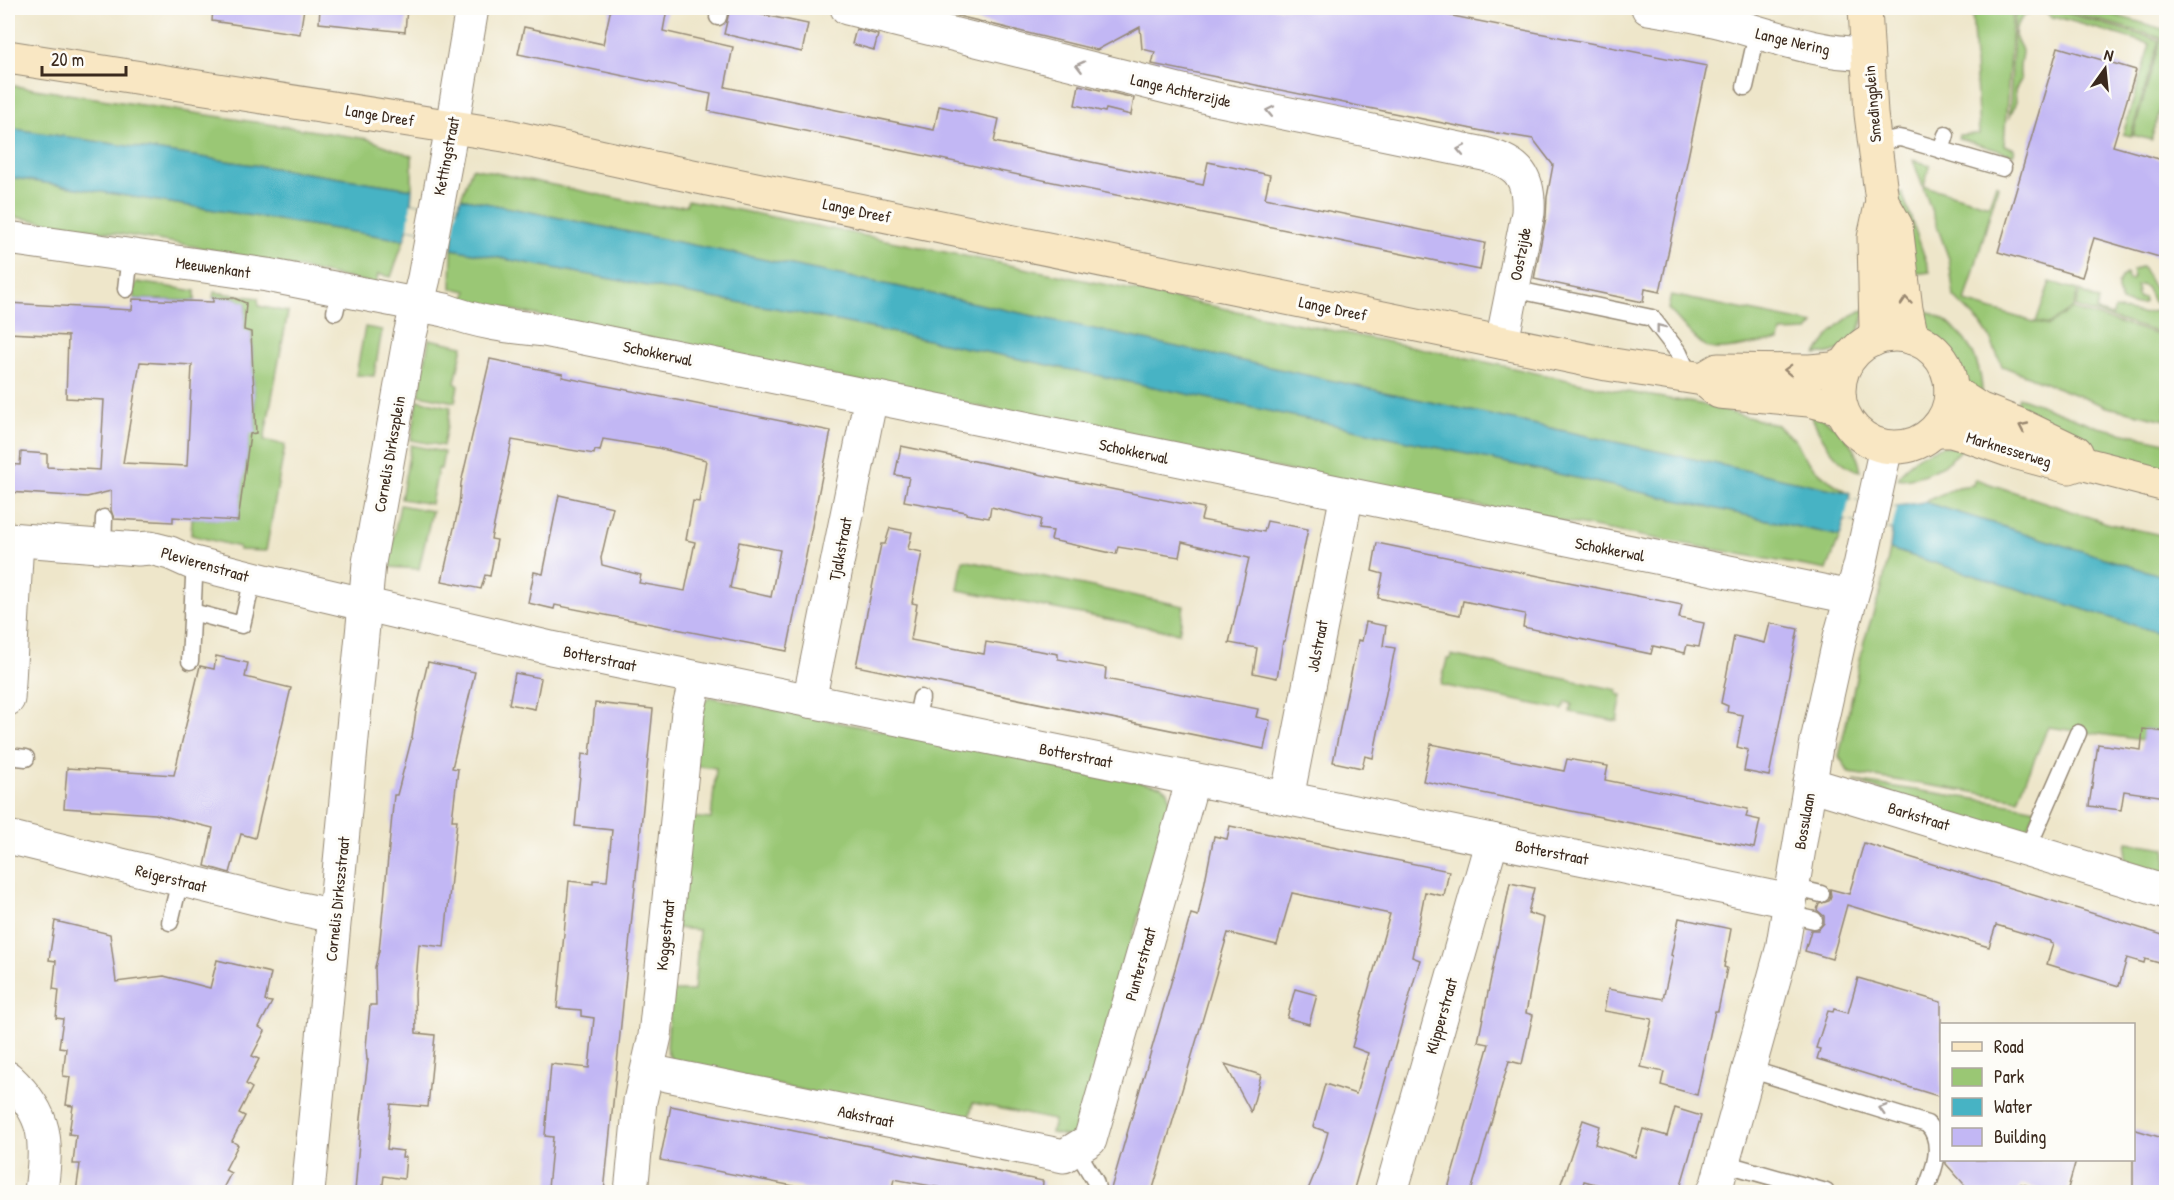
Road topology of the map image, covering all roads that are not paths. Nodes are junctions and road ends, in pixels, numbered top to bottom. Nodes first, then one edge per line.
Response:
1 (472, 8) edge
2 (847, 8) edge
3 (1648, 8) edge
4 (1865, 8) edge
5 (1726, 15) edge
6 (1757, 34) junction
7 (1867, 53) junction
8 (8, 57) edge
9 (1744, 87) dead end
10 (452, 127) junction
11 (1875, 143) junction
12 (1516, 168) joint
13 (2003, 168) dead end
14 (1882, 201) junction
15 (8, 238) edge
16 (130, 255) junction
17 (126, 289) dead end
18 (1513, 289) junction
19 (418, 305) junction
20 (1912, 338) junction
21 (1873, 340) junction
22 (1502, 342) junction
23 (1845, 365) junction
24 (1697, 379) junction
25 (1951, 392) junction
26 (871, 397) junction
27 (1841, 408) junction
28 (1935, 431) junction
29 (1886, 447) junction
30 (2081, 463) junction
31 (2166, 485) edge
32 (1347, 495) junction
33 (12, 540) edge
34 (197, 564) junction
35 (253, 578) junction
36 (1851, 597) junction
37 (364, 605) junction
38 (192, 612) junction
39 (190, 661) dead end
40 (696, 678) junction
41 (8, 699) edge
42 (809, 701) junction
43 (2078, 733) dead end
44 (8, 756) edge
45 (26, 758) dead end
46 (1193, 779) junction
47 (1810, 784) junction
48 (1287, 798) junction
49 (8, 837) edge
50 (1492, 840) junction
51 (2044, 858) junction
52 (180, 880) junction
53 (2166, 892) edge
54 (1801, 903) junction
55 (335, 916) junction
56 (170, 922) dead end
57 (1749, 1070) junction
58 (648, 1071) junction
59 (8, 1078) edge
60 (1079, 1147) junction
61 (1718, 1178) edge
62 (42, 1192) edge
63 (308, 1192) edge
64 (631, 1192) edge
65 (1098, 1192) edge
66 (1391, 1192) edge
67 (1826, 1192) edge
68 (1925, 1192) edge

1 - 10 street, Kettingstraat
12 -> 2 street, Lange Achterzijde
3 - 5 street, Lange Nering
4 - 7 main road, Smedingplein
5 - 6 street, Lange Nering
6 - 7 street, Lange Nering
6 - 9 lane
7 - 11 main road, Smedingplein
8 - 10 main road, Lange Dreef
10 - 19 street, Kettingstraat
10 - 22 main road, Lange Dreef
11 - 13 lane
11 - 14 main road, Smedingplein
12 - 18 street, Oostzijde
20 -> 14 main road, Smedingplein
14 - 21 main road, Smedingplein
15 - 16 street, Meeuwenkant
16 - 17 lane
16 - 19 street, Meeuwenkant
18 - 22 street, Oostzijde
24 -> 18 lane
19 - 26 street, Schokkerwal
19 - 37 street, Cornelis Dirkszplein
20 - 21 main road
20 - 25 main road
21 - 23 main road
22 - 24 main road, Lange Dreef
23 -> 24 main road, Lange Dreef
23 - 27 main road
24 - 27 main road, Lange Dreef
25 - 28 main road
30 -> 25 main road, Marknesserweg
26 - 32 street, Schokkerwal
26 - 42 street, Tjalkstraat
27 - 29 main road
28 - 29 main road
28 - 30 main road, Marknesserweg
29 - 36 street, Bossulaan
30 - 31 main road, Marknesserweg
32 - 36 street, Schokkerwal
32 - 48 street, Jolstraat
33 - 34 street, Plevierenstraat
33 - 41 street
34 - 35 street, Plevierenstraat
34 - 38 lane
35 - 37 street, Plevierenstraat
35 - 38 lane
36 - 47 street, Bossulaan
37 - 40 street, Botterstraat
37 - 55 street, Cornelis Dirkszstraat
38 - 39 lane
40 - 42 street, Botterstraat
40 - 58 street, Koggestraat
42 - 46 street, Botterstraat
43 - 51 lane
44 - 45 lane
46 - 48 street, Botterstraat
46 - 60 street, Punterstraat
47 - 51 street, Barkstraat
47 - 54 street, Bossulaan
48 - 50 street, Botterstraat
49 - 52 street, Reigerstraat
50 - 54 street, Botterstraat
50 - 66 street, Klipperstraat
51 - 53 street, Barkstraat
52 - 55 street, Reigerstraat
52 - 56 lane
54 - 57 street, Bossulaan
55 - 63 street, Cornelis Dirkszstraat
57 - 61 street, Bossulaan
68 -> 57 lane
58 - 60 street, Aakstraat
58 - 64 street, Koggestraat
59 - 62 street
60 - 65 lane
61 - 67 lane

